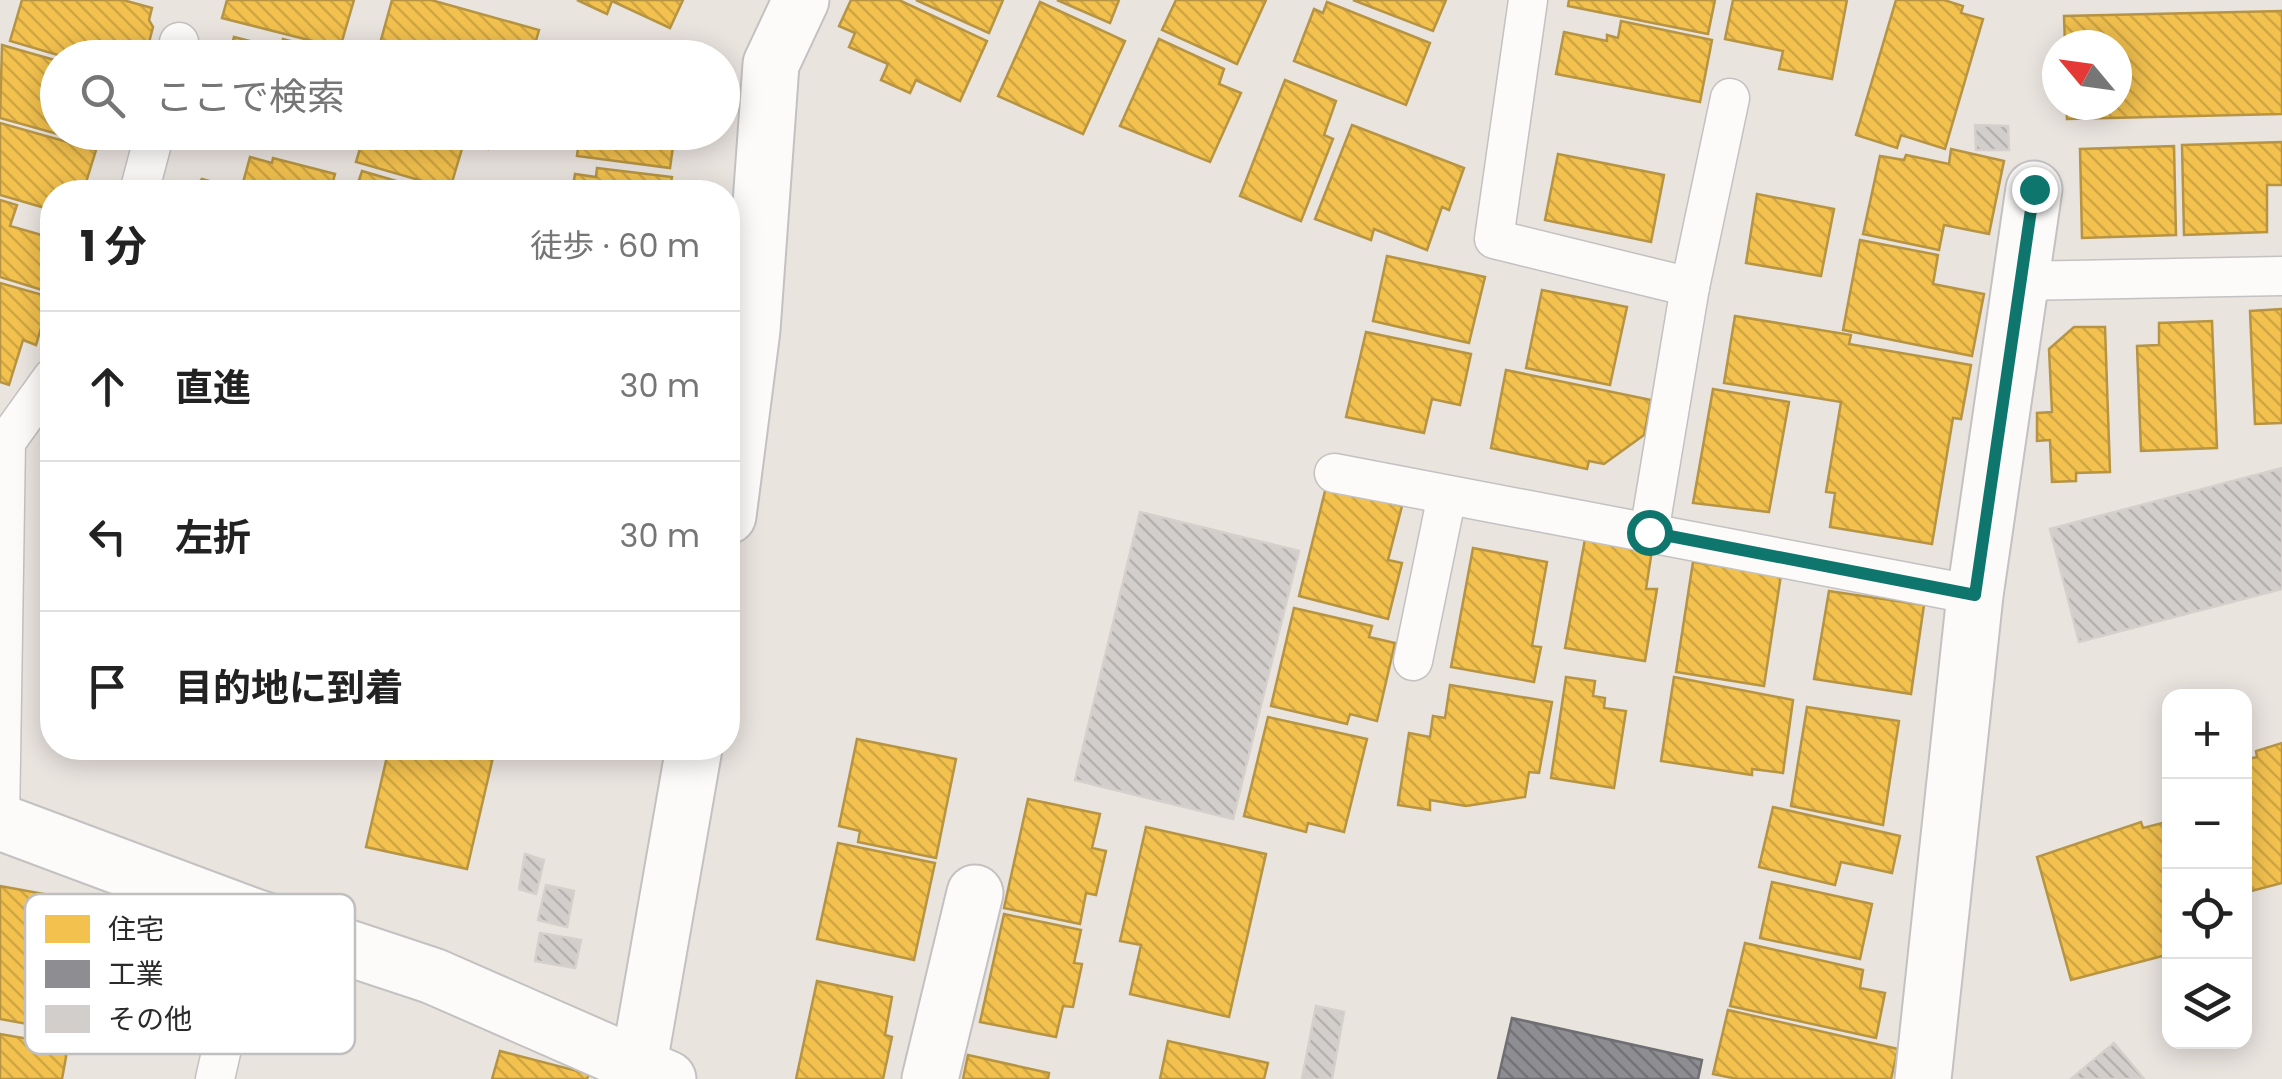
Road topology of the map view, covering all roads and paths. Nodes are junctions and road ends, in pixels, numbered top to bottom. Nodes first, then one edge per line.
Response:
1 (800, 0) edge
2 (1528, 0) edge
3 (1730, 98) dead end
4 (150, 150) edge
5 (142, 180) edge
6 (2034, 189) dead end
7 (2282, 276) edge
8 (2020, 281) junction
9 (1690, 287) junction
10 (740, 328) edge
11 (40, 395) edge
12 (1334, 473) dead end
13 (1448, 495) junction
14 (1649, 532) junction
15 (1975, 595) junction
16 (1414, 661) dead end
17 (692, 760) edge
18 (0, 822) edge
19 (974, 893) dead end
20 (193, 894) edge
21 (355, 950) edge
22 (221, 1054) edge
23 (653, 1071) edge
24 (215, 1079) edge
25 (930, 1079) edge
26 (1924, 1079) edge

1 - 10 street
2 - 9 lane
3 - 9 lane
4 - 5 lane
6 - 8 street
7 - 8 lane
8 - 15 street
9 - 14 lane
11 - 18 lane
12 - 13 lane
13 - 14 lane
13 - 16 lane
14 - 15 lane
15 - 26 street
17 - 23 street
18 - 20 street
19 - 25 street
21 - 23 street
22 - 24 lane

